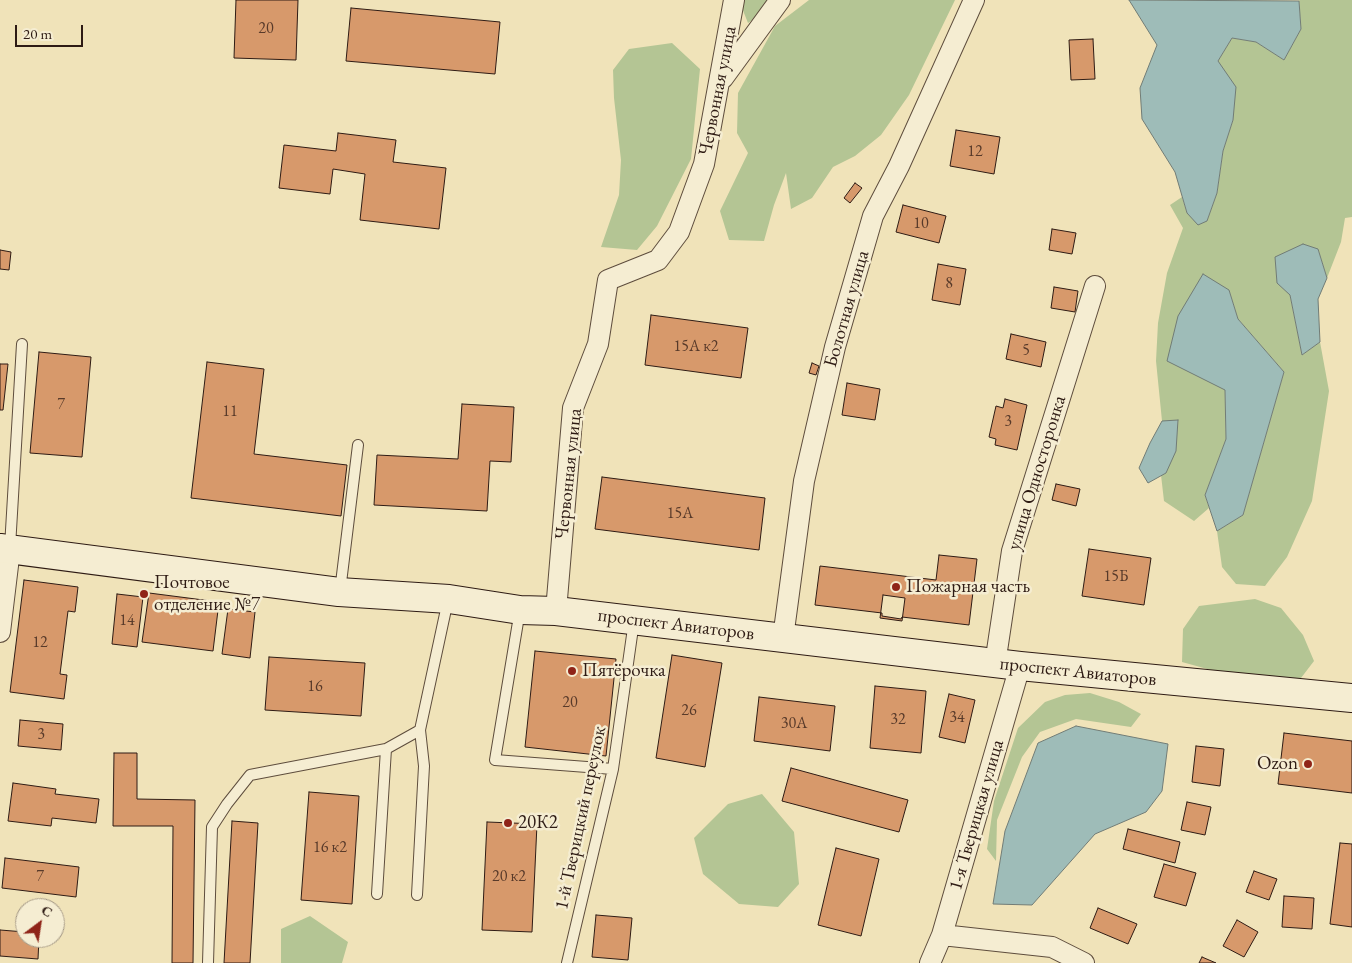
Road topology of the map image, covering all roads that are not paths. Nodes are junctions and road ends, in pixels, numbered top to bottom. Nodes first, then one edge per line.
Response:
1 (734, 0) edge
2 (780, 0) edge
3 (974, 0) edge
4 (720, 82) junction
5 (1095, 286) dead end
6 (22, 344) dead end
7 (358, 445) dead end
8 (5, 548) edge
9 (340, 592) junction
10 (449, 599) junction
11 (520, 610) junction
12 (556, 611) junction
13 (634, 620) junction
14 (0, 632) edge
15 (783, 638) junction
16 (1008, 665) junction
17 (1352, 698) edge
18 (420, 730) junction
19 (386, 749) junction
20 (614, 769) junction
21 (377, 894) dead end
22 (417, 895) dead end
23 (942, 935) junction
24 (208, 963) edge
25 (566, 963) edge
26 (930, 963) edge
27 (1084, 963) edge

1 - 4 street, Червонная улица
2 - 4 street
3 - 15 street, Болотная улица
4 - 12 street, Червонная улица
5 - 16 street, улица Односторонка
6 - 8 lane
7 - 9 lane
8 - 9 street, проспект Авиаторов
8 - 14 street
9 - 10 street, проспект Авиаторов
10 - 11 street, проспект Авиаторов
10 - 18 lane
11 - 12 street, проспект Авиаторов
11 - 20 lane
12 - 13 street, проспект Авиаторов
13 - 15 street, проспект Авиаторов
13 - 20 lane, 1-й Тверицкий переулок
15 - 16 street, проспект Авиаторов
16 - 17 street, проспект Авиаторов
16 - 23 street, 1-я Тверицкая улица
18 - 19 lane
18 - 22 lane
19 - 21 lane
19 - 24 lane
20 - 25 lane, 1-й Тверицкий переулок
23 - 26 street, 1-я Тверицкая улица
23 - 27 street

